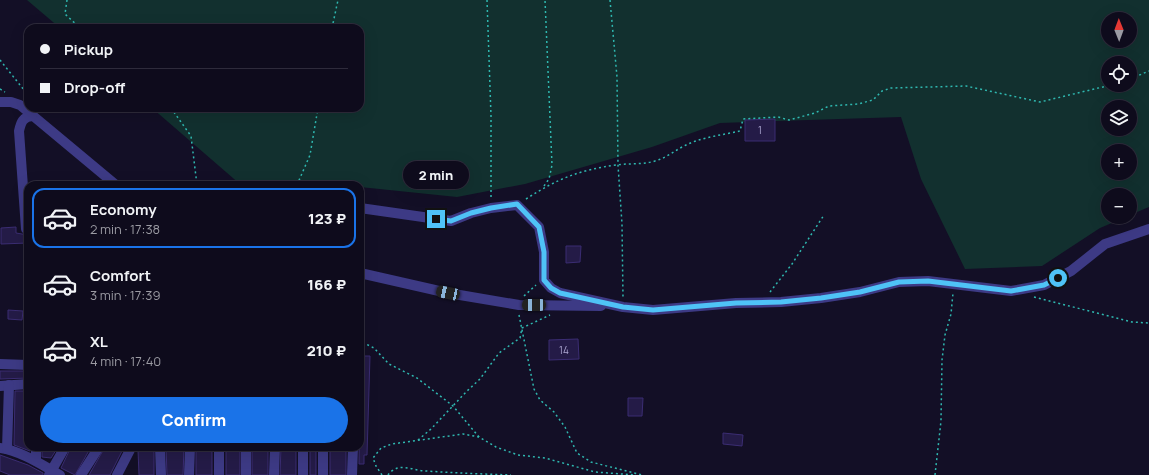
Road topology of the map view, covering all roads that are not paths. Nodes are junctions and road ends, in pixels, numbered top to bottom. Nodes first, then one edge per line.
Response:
1 (0, 102) edge
2 (24, 109) edge
3 (28, 112) edge
4 (32, 116) junction
5 (111, 181) edge
6 (24, 202) edge
7 (364, 209) edge
8 (1149, 229) edge
9 (364, 274) edge
10 (623, 307) junction
11 (0, 364) edge
12 (24, 365) edge
13 (24, 384) edge
14 (5, 386) edge
15 (4, 448) edge
16 (36, 451) edge
17 (63, 451) edge
18 (97, 451) edge
19 (129, 451) edge
20 (160, 451) edge
21 (190, 451) edge
22 (219, 451) edge
23 (246, 451) edge
24 (275, 451) edge
25 (303, 451) edge
26 (324, 451) edge
27 (353, 451) edge
28 (36, 461) junction
29 (50, 472) edge
30 (60, 475) edge
31 (82, 475) edge
32 (117, 475) edge
33 (160, 475) edge
34 (189, 475) edge
35 (219, 475) edge
36 (246, 475) edge
37 (274, 475) edge
38 (303, 475) edge
39 (323, 475) edge
40 (352, 475) edge

1 - 2 street
3 - 4 street
4 - 5 street
4 - 6 street
7 - 10 street
8 - 10 street
9 - 10 street
11 - 12 street
13 - 14 street
14 - 15 street
15 - 28 street
16 - 28 street
17 - 29 street
18 - 31 street
19 - 32 street
20 - 33 street
21 - 34 street
22 - 35 street
23 - 36 street
24 - 37 street
25 - 38 street
26 - 39 street
27 - 40 street
28 - 29 street
29 - 30 street

